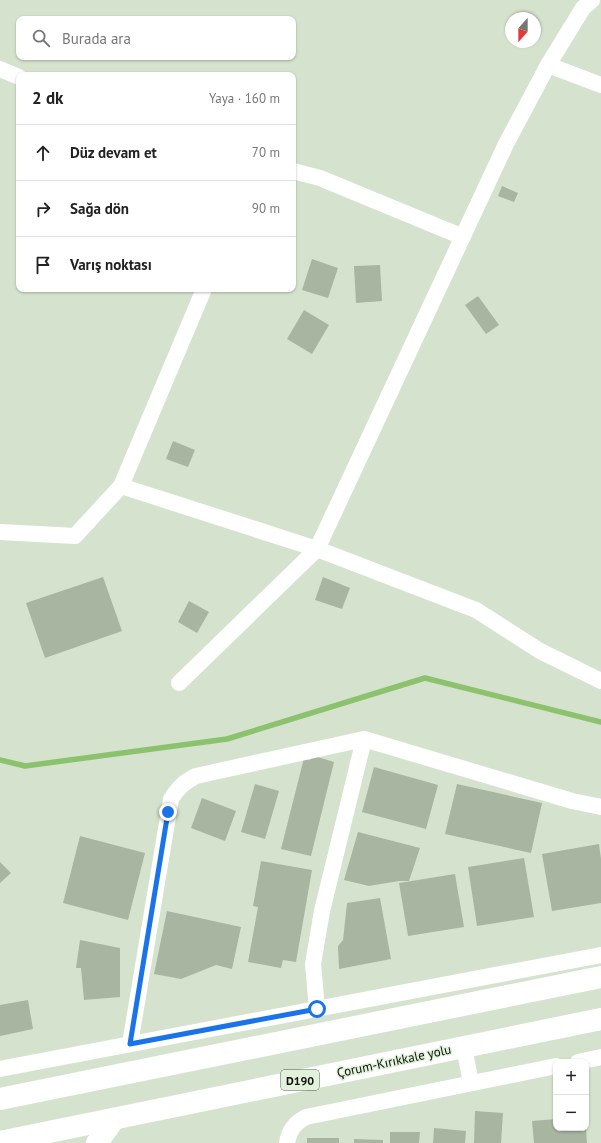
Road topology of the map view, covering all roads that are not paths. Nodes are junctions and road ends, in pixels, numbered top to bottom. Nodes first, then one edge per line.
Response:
1 (586, 3) edge
2 (548, 65) junction
3 (0, 69) edge
4 (16, 76) edge
5 (601, 85) edge
6 (296, 172) edge
7 (463, 237) junction
8 (203, 292) edge
9 (121, 486) junction
10 (0, 532) edge
11 (318, 550) junction
12 (601, 681) edge
13 (179, 683) dead end
14 (364, 739) junction
15 (601, 807) edge
16 (601, 955) edge
17 (601, 977) edge
18 (317, 1009) junction
19 (601, 1019) edge
20 (130, 1044) junction
21 (464, 1047) junction
22 (601, 1057) edge
23 (589, 1060) edge
24 (553, 1067) edge
25 (0, 1069) edge
26 (471, 1083) junction
27 (0, 1099) edge
28 (114, 1119) junction
29 (0, 1142) edge
30 (96, 1143) edge
31 (287, 1143) edge

1 - 2 street
2 - 5 street
2 - 7 street
3 - 4 street
6 - 7 street
7 - 11 street
8 - 9 street
9 - 10 street
9 - 11 street
11 - 12 street
11 - 13 street
14 - 15 street
14 - 18 street
14 - 20 street
16 - 18 street
17 - 27 main road
18 - 20 street
19 - 21 main road, Çorum-Kırıkkale yolu / D190
20 - 25 street
21 - 26 street
21 - 28 main road, Çorum-Kırıkkale yolu / D190
22 - 23 street
24 - 26 street
26 - 31 street
28 - 29 main road, Çorum-Kırıkkale yolu / D190
28 - 30 main road

